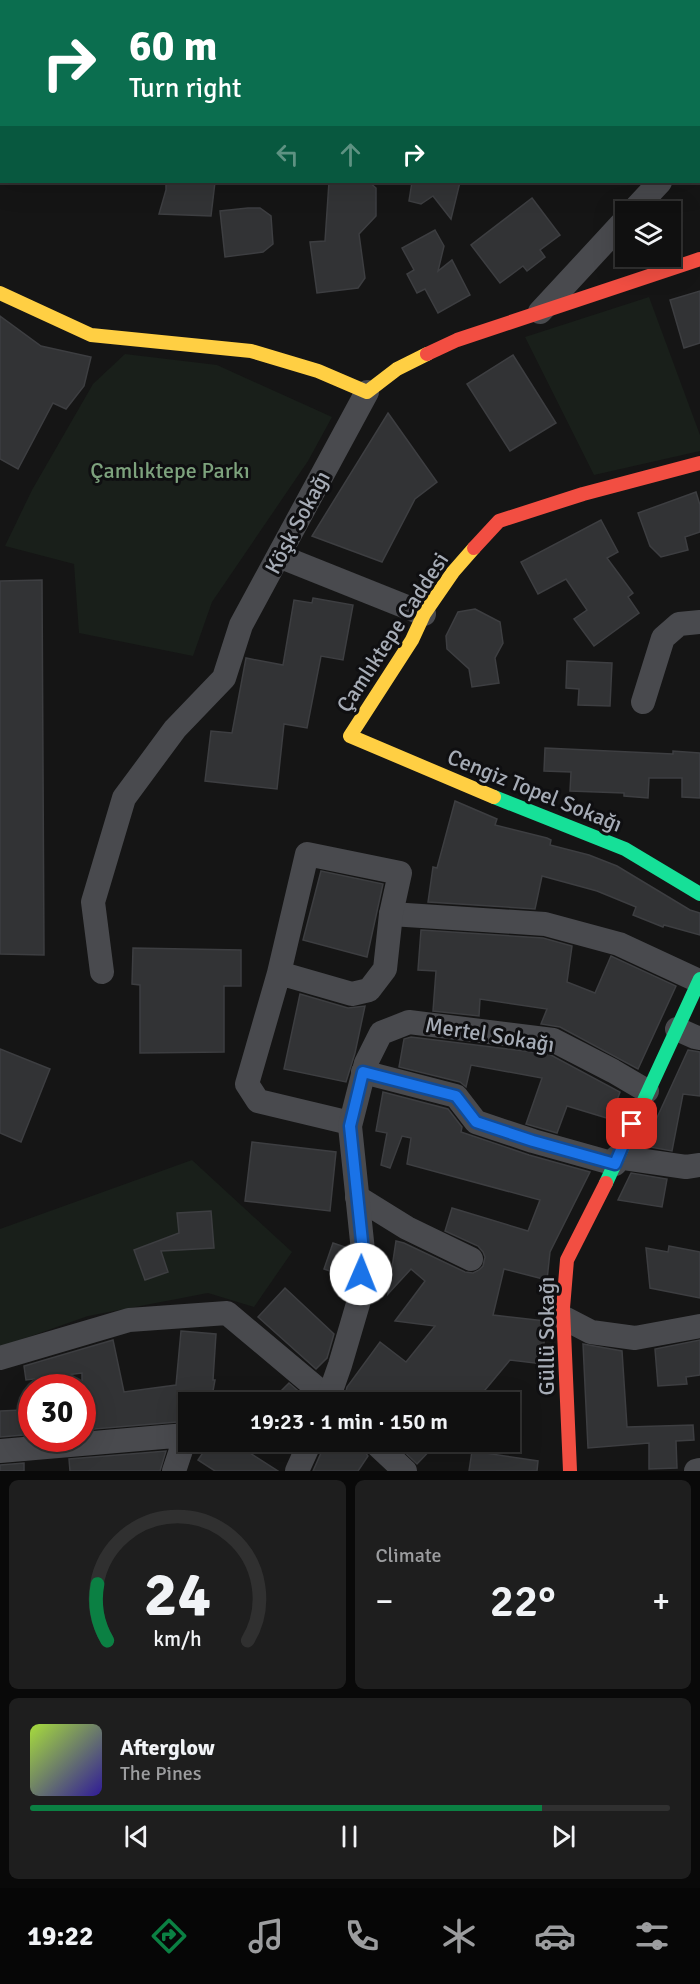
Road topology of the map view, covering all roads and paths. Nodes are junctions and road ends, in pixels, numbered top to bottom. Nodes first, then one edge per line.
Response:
1 (659, 183) edge
2 (642, 201) edge
3 (615, 231) edge
4 (700, 259) edge
5 (0, 293) edge
6 (537, 315) junction
7 (367, 392) junction
8 (700, 463) edge
9 (279, 556) junction
10 (424, 614) junction
11 (700, 622) edge
12 (643, 702) dead end
13 (350, 736) joint
14 (700, 894) edge
15 (391, 914) junction
16 (102, 972) dead end
17 (279, 973) junction
18 (699, 980) edge
19 (677, 1029) junction
20 (700, 1038) edge
21 (363, 1072) junction
22 (647, 1090) junction
23 (350, 1123) junction
24 (616, 1161) junction
25 (700, 1165) edge
26 (357, 1197) junction
27 (471, 1259) dead end
28 (564, 1318) junction
29 (700, 1326) edge
30 (0, 1358) edge
31 (319, 1392) edge
32 (332, 1392) edge
33 (0, 1451) edge
34 (306, 1452) edge
35 (385, 1452) edge
36 (174, 1471) edge
37 (297, 1471) edge
38 (405, 1471) edge
39 (570, 1471) edge

1 - 2 street
3 - 6 street
4 - 6 street, Köşk Sokağı
5 - 7 street
6 - 7 street, Köşk Sokağı
7 - 9 street, Köşk Sokağı
8 - 10 street, Çamlıktepe Caddesi
9 - 10 street
9 - 16 street, Köşk Sokağı
10 - 13 street, Çamlıktepe Caddesi
11 - 12 street
13 - 14 street, Cengiz Topel Sokağı
15 - 17 street
15 - 17 street
15 - 18 street
17 - 23 street
18 - 19 street, Güllü Sokağı
19 - 20 street
19 - 22 street, Güllü Sokağı
21 - 22 street, Mertel Sokağı
21 - 23 street, Mertel Sokağı
21 - 24 street
22 - 24 street, Güllü Sokağı
23 - 26 street, Mertel Sokağı
24 - 25 street
24 - 28 street, Güllü Sokağı
26 - 27 street
26 - 32 street, Mertel Sokağı
28 - 29 street
28 - 39 street, Güllü Sokağı
30 - 31 street
33 - 36 street
34 - 37 street
35 - 38 street

